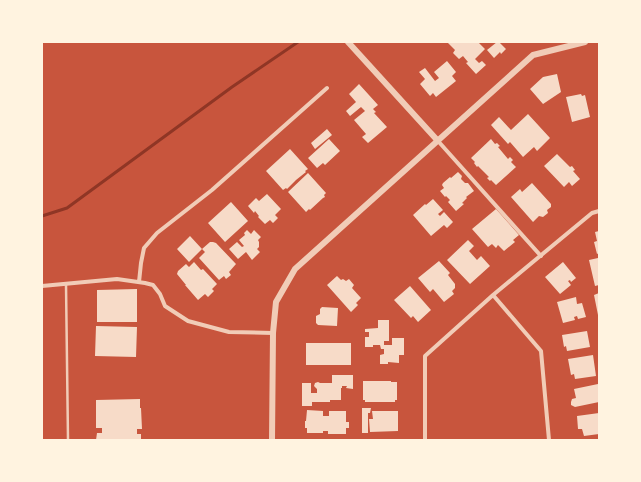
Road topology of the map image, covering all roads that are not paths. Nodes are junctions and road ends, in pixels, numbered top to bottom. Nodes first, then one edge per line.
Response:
1 (348, 42) edge
2 (585, 42) edge
3 (327, 88) dead end
4 (438, 141) junction
5 (599, 211) edge
6 (541, 256) junction
7 (139, 282) junction
8 (66, 284) junction
9 (42, 286) edge
10 (493, 295) junction
11 (273, 333) junction
12 (68, 440) edge
13 (272, 440) edge
14 (425, 440) edge
15 (550, 440) edge

1 - 4 street
2 - 4 street
3 - 7 street
4 - 6 street
4 - 11 street
5 - 6 street
6 - 10 street
7 - 8 street
7 - 11 street
8 - 9 street
8 - 12 lane
10 - 14 street
10 - 15 street
11 - 13 street

